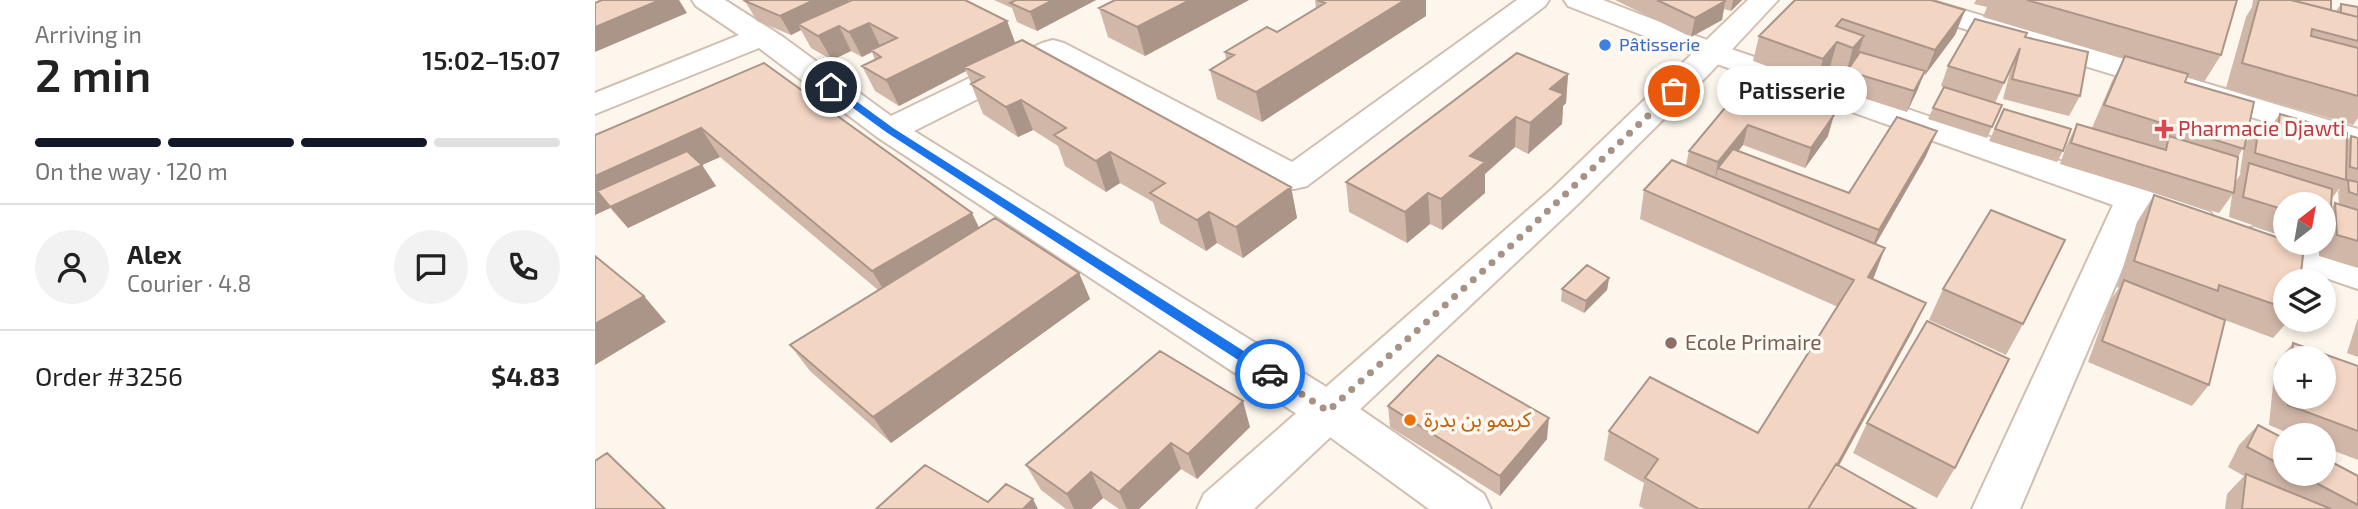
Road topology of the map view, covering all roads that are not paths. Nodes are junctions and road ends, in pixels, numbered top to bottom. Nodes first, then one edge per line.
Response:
1 (706, 0) edge
2 (1535, 0) edge
3 (1578, 0) edge
4 (1764, 0) edge
5 (1901, 0) edge
6 (777, 37) junction
7 (1714, 53) junction
8 (595, 104) edge
9 (889, 130) junction
10 (2358, 139) edge
11 (2134, 199) junction
12 (2358, 275) edge
13 (1328, 411) junction
14 (1221, 509) edge
15 (1467, 509) edge
16 (1996, 509) edge

1 - 6 street
2 - 9 street
3 - 7 street
4 - 7 street
5 - 10 street
6 - 8 street
6 - 9 street
7 - 11 street
7 - 13 street
9 - 13 street
11 - 12 street
11 - 16 street
13 - 14 street
13 - 15 street

